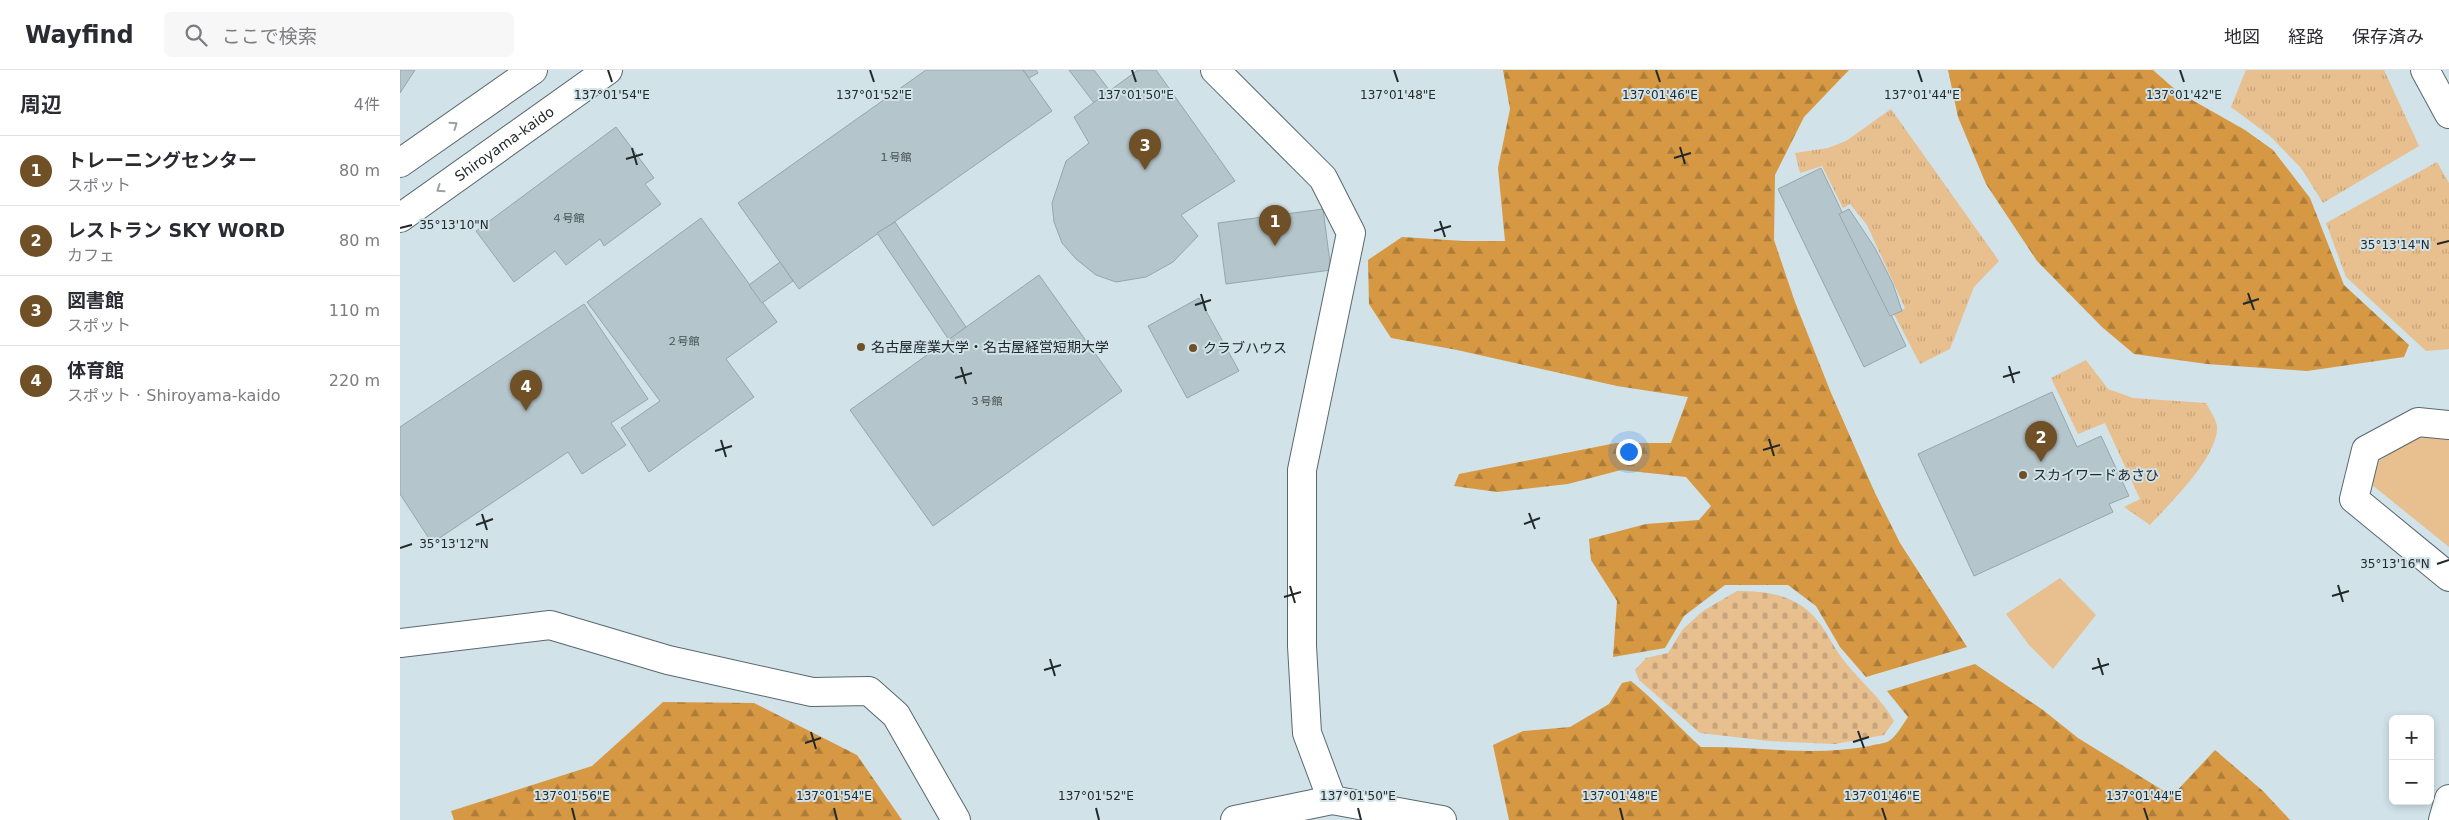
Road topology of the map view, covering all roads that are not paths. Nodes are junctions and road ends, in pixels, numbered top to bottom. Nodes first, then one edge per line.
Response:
1 (533, 70) edge
2 (608, 70) edge
3 (1215, 70) edge
4 (2425, 70) edge
5 (2449, 114) edge
6 (400, 163) edge
7 (400, 218) edge
8 (2449, 425) edge
9 (2449, 577) edge
10 (400, 644) edge
11 (2449, 799) edge
12 (1332, 800) junction
13 (956, 820) edge
14 (1235, 820) edge
15 (1442, 820) edge
16 (2443, 820) edge

6 -> 1 street
2 -> 7 street, Shiroyama-kaido
3 - 12 street
4 - 5 street
8 - 9 street
10 - 13 street
11 - 16 street
12 - 14 street
12 - 15 street

